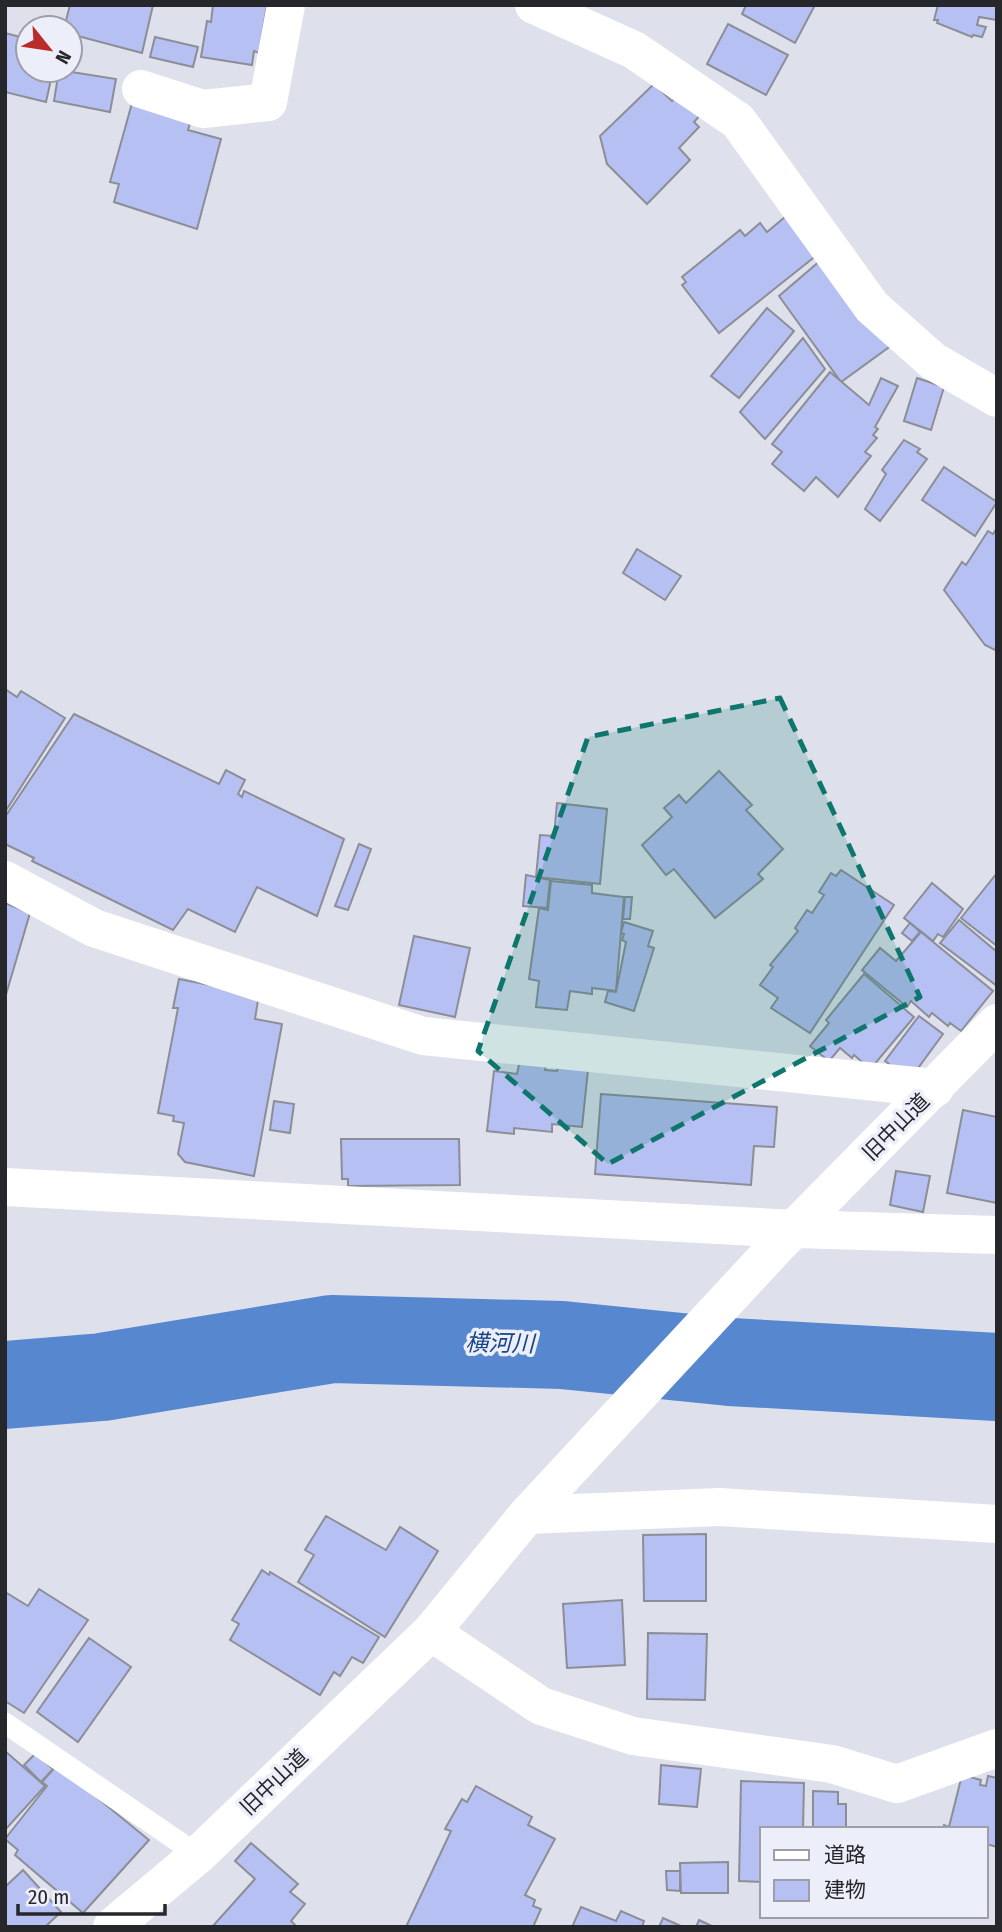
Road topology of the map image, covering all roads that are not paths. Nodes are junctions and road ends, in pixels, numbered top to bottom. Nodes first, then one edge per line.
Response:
1 (286, 5) edge
2 (534, 5) edge
3 (141, 89) dead end
4 (997, 398) edge
5 (5, 880) edge
6 (997, 1024) edge
7 (935, 1088) junction
8 (5, 1187) edge
9 (997, 1235) edge
10 (785, 1238) junction
11 (536, 1506) junction
12 (997, 1524) edge
13 (431, 1632) junction
14 (5, 1723) edge
15 (997, 1748) edge
16 (198, 1855) junction
17 (112, 1927) edge

1 - 3 street
2 - 4 street
5 - 7 street
6 - 7 street, 旧中山道
7 - 10 street, 旧中山道
8 - 10 street
9 - 10 street
10 - 11 street, 旧中山道
11 - 12 street
11 - 13 street, 旧中山道
13 - 15 street
13 - 16 street, 旧中山道
14 - 16 lane
16 - 17 street, 旧中山道

